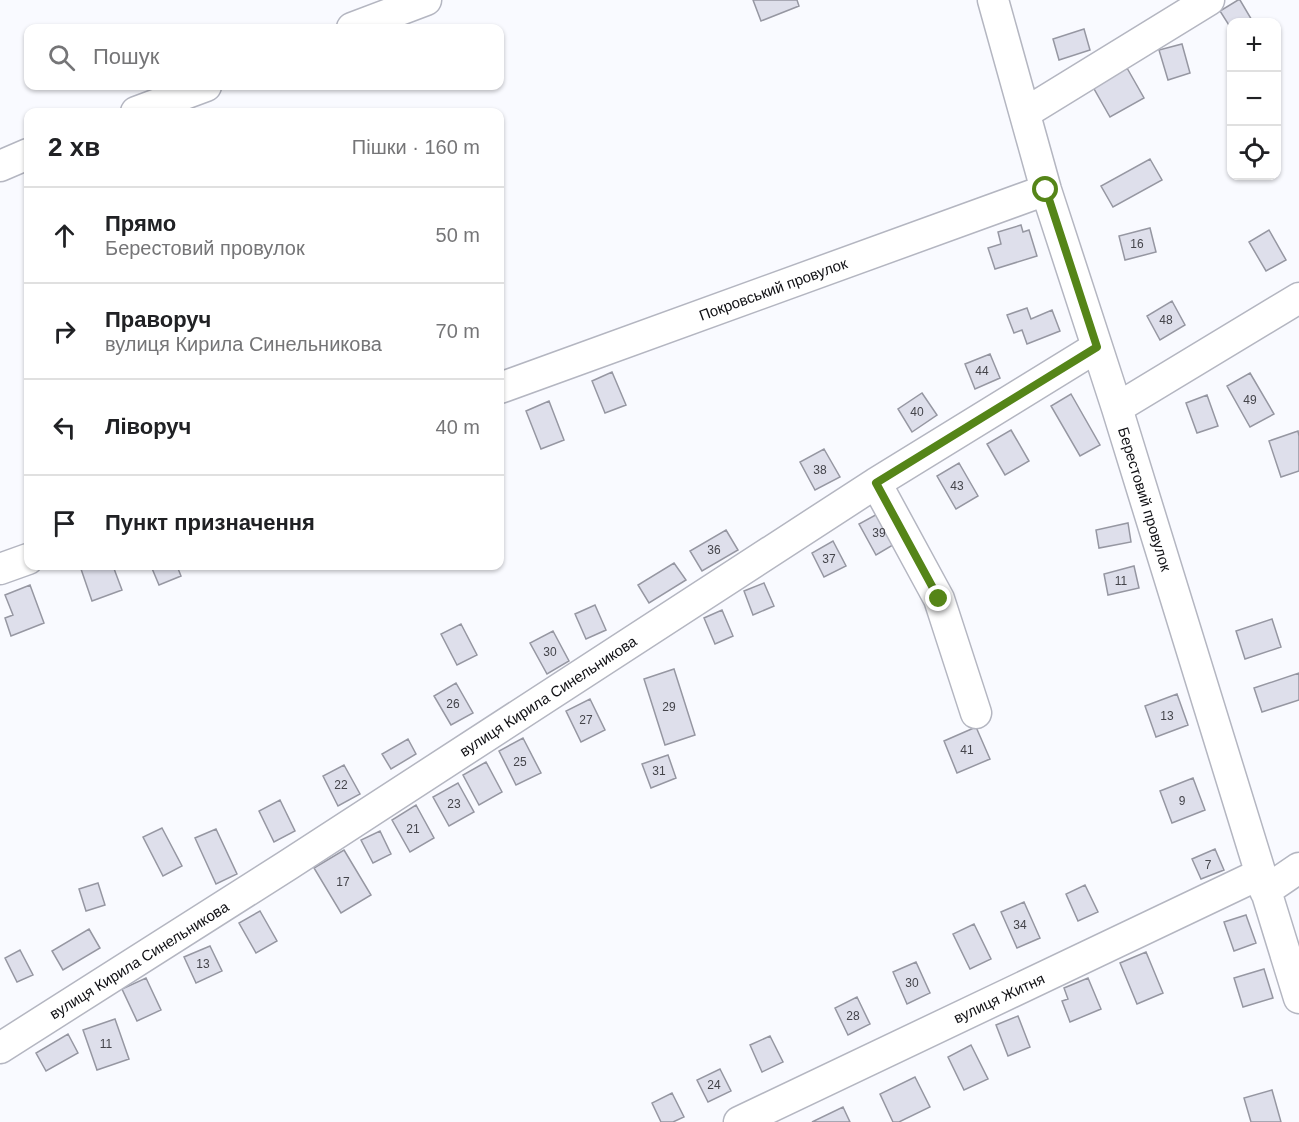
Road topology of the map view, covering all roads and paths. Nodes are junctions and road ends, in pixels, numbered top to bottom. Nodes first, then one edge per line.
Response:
1 (426, 0) edge
2 (993, 0) edge
3 (1209, 0) edge
4 (363, 24) edge
5 (195, 90) edge
6 (147, 108) edge
7 (1025, 113) junction
8 (24, 156) edge
9 (0, 166) edge
10 (1046, 190) junction
11 (1299, 298) edge
12 (1097, 347) junction
13 (504, 387) edge
14 (1117, 408) junction
15 (876, 483) junction
16 (24, 560) edge
17 (0, 569) edge
18 (976, 713) dead end
19 (1299, 868) edge
20 (1262, 882) junction
21 (1299, 998) edge
22 (0, 1048) edge
23 (739, 1122) edge

1 - 4 street
2 - 7 street, Берестовий провулок
3 - 7 street
5 - 6 street
7 - 10 street, Берестовий провулок
8 - 9 street
10 - 12 street, Берестовий провулок
10 - 13 street, Покровський провулок
11 - 14 street
12 - 14 street, Берестовий провулок
12 - 15 street, вулиця Кирила Синельникова
14 - 20 street, Берестовий провулок
15 - 18 street
15 - 22 street, вулиця Кирила Синельникова
16 - 17 street
19 - 20 street, вулиця Житня
20 - 21 street, Берестовий провулок
20 - 23 street, вулиця Житня

